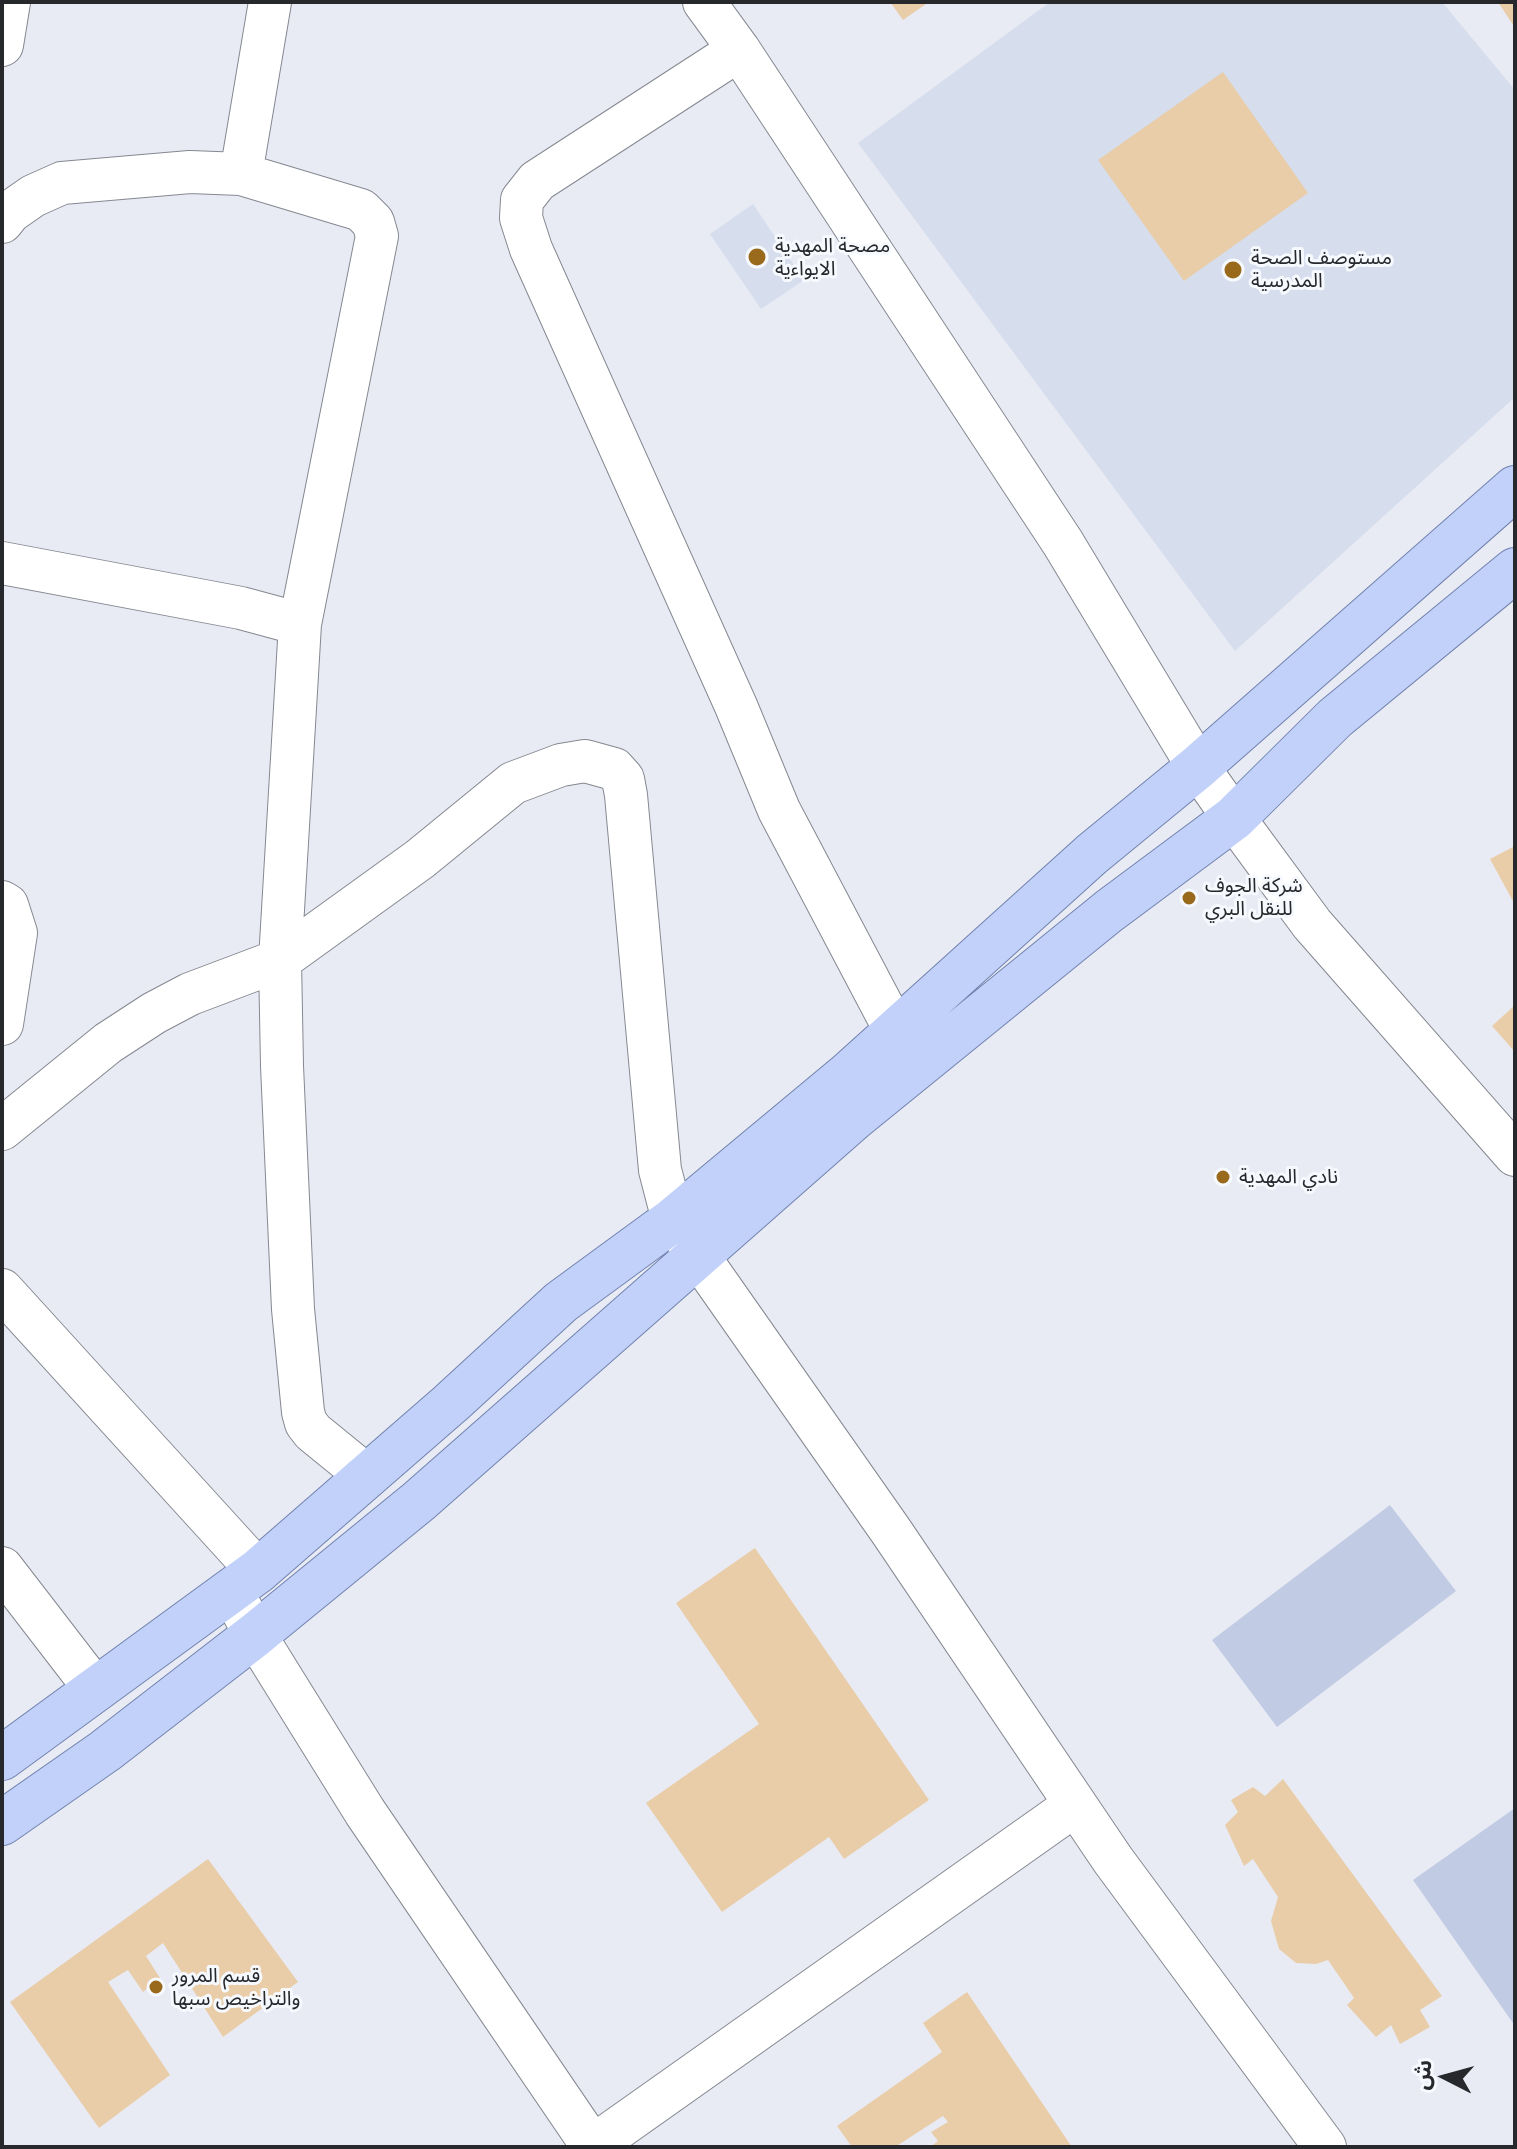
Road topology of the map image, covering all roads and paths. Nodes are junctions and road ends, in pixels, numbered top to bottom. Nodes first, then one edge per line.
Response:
1 (9, 2) edge
2 (270, 2) edge
3 (704, 2) edge
4 (2, 45) edge
5 (739, 50) junction
6 (241, 174) junction
7 (2, 222) edge
8 (1515, 488) edge
9 (2, 563) edge
10 (1515, 570) edge
11 (300, 624) junction
12 (1198, 767) junction
13 (1234, 818) junction
14 (2, 902) edge
15 (280, 960) junction
16 (2, 1024) edge
17 (895, 1030) junction
18 (2, 1129) edge
19 (1515, 1155) edge
20 (673, 1220) junction
21 (699, 1256) junction
22 (2, 1290) edge
23 (367, 1476) junction
24 (2, 1568) edge
25 (245, 1581) junction
26 (255, 1635) junction
27 (96, 1690) junction
28 (2, 1758) edge
29 (1075, 1805) junction
30 (2, 1823) edge
31 (593, 2147) edge
32 (1325, 2147) edge

1 - 4 street
2 - 6 street
3 - 5 street
5 - 12 street
5 - 17 street
6 - 7 street
6 - 11 street
8 - 12 main road
9 - 11 street
10 - 13 main road
11 - 15 street
12 - 13 street
12 - 17 main road
13 - 19 street
13 - 21 main road
14 - 16 street
15 - 18 street
15 - 20 street
15 - 23 street
17 - 20 main road
20 - 21 street
20 - 23 main road
21 - 26 main road
21 - 29 street
22 - 25 street
23 - 25 main road
24 - 27 street
25 - 26 street
25 - 27 main road
26 - 30 main road
26 - 31 street
27 - 28 main road
29 - 31 street
29 - 32 street

